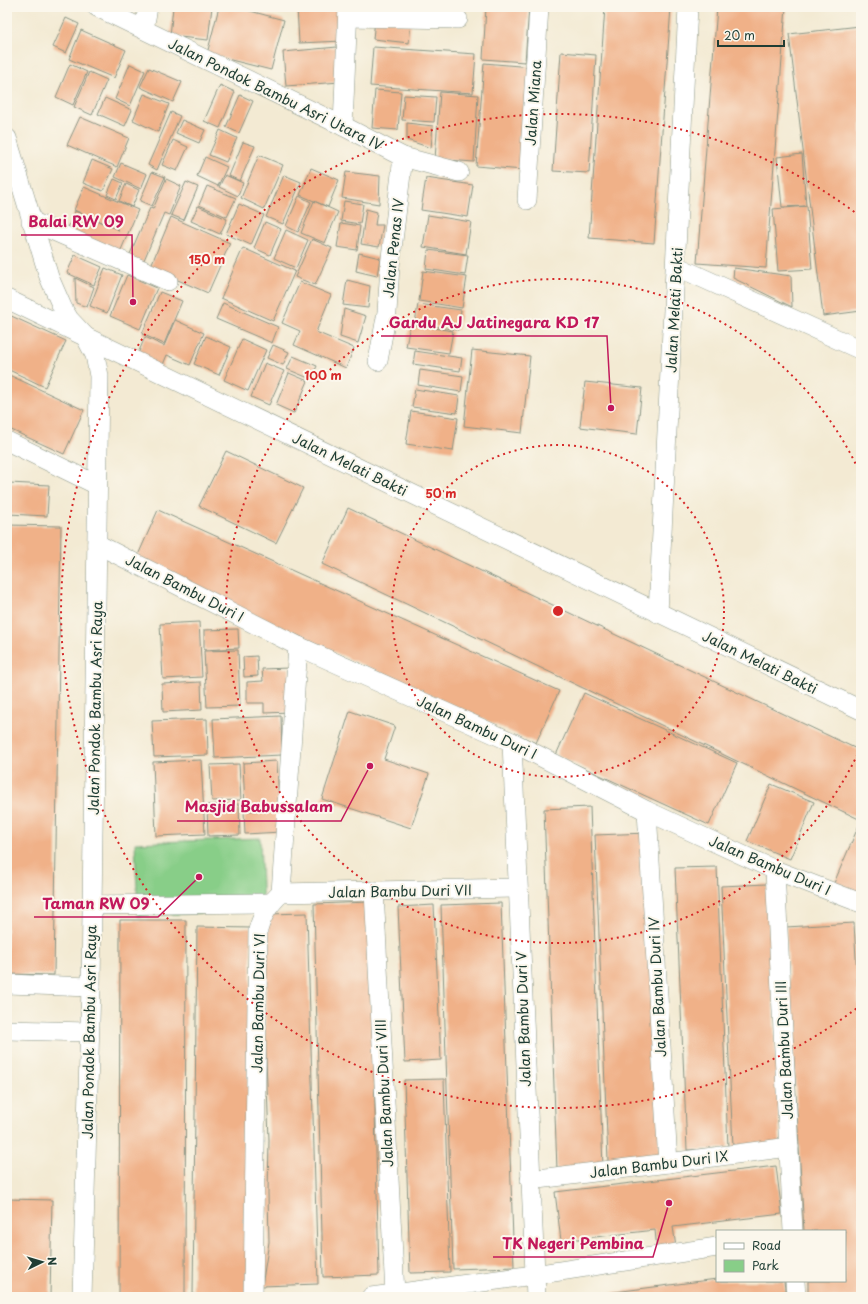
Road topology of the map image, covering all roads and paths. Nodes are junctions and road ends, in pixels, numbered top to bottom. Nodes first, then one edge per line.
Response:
1 (97, 7) edge
2 (148, 7) edge
3 (539, 7) edge
4 (688, 7) edge
5 (348, 12) edge
6 (458, 19) dead end
7 (144, 29) junction
8 (343, 126) junction
9 (7, 138) edge
10 (403, 157) junction
11 (459, 172) dead end
12 (527, 200) dead end
13 (31, 222) junction
14 (676, 266) junction
15 (168, 281) dead end
16 (7, 299) edge
17 (85, 336) junction
18 (861, 350) edge
19 (378, 361) dead end
20 (7, 441) edge
21 (97, 485) junction
22 (97, 544) junction
23 (658, 614) junction
24 (298, 646) junction
25 (861, 710) edge
26 (512, 742) junction
27 (647, 811) junction
28 (775, 870) junction
29 (518, 888) junction
30 (374, 891) junction
31 (276, 898) junction
32 (861, 903) edge
33 (92, 905) junction
34 (7, 984) edge
35 (91, 987) junction
36 (7, 1030) edge
37 (89, 1032) junction
38 (789, 1147) junction
39 (668, 1163) junction
40 (530, 1180) junction
41 (793, 1230) edge
42 (716, 1247) edge
43 (534, 1275) junction
44 (795, 1282) edge
45 (395, 1294) junction
46 (82, 1297) edge
47 (253, 1297) edge
48 (371, 1297) edge
49 (536, 1297) edge
50 (796, 1297) edge

1 - 7 street, Jalan Pondok Bambu Asri Utara IV
2 - 7 street
3 - 12 street, Jalan Miana
4 - 14 street, Jalan Melati Bakti
5 - 6 street
5 - 8 street
7 - 8 street, Jalan Pondok Bambu Asri Utara IV
8 - 10 street, Jalan Pondok Bambu Asri Utara IV
9 - 13 street, Jalan Pondok Bambu Asri Raya
10 - 11 street, Jalan Pondok Bambu Asri Utara IV
10 - 19 street, Jalan Penas IV
13 - 15 street
13 - 17 street, Jalan Pondok Bambu Asri Raya
14 - 18 street
14 - 23 street, Jalan Melati Bakti
16 - 17 street, Jalan Melati Bakti
17 - 21 street, Jalan Pondok Bambu Asri Raya
17 - 23 street, Jalan Melati Bakti
20 - 21 street
21 - 22 street, Jalan Pondok Bambu Asri Raya
22 - 24 street, Jalan Bambu Duri I
22 - 33 street, Jalan Pondok Bambu Asri Raya
23 - 25 street, Jalan Melati Bakti
24 - 26 street, Jalan Bambu Duri I
24 - 31 street, Jalan Bambu Duri VI
26 - 27 street, Jalan Bambu Duri I
26 - 29 street, Jalan Bambu Duri V
27 - 28 street, Jalan Bambu Duri I
27 - 39 street, Jalan Bambu Duri IV
28 - 32 street, Jalan Bambu Duri I
28 - 38 street, Jalan Bambu Duri III
29 - 30 street, Jalan Bambu Duri VII
29 - 40 street, Jalan Bambu Duri V
30 - 31 street, Jalan Bambu Duri VII
30 - 45 street, Jalan Bambu Duri VIII
31 - 33 street, Jalan Bambu Duri VII
31 - 47 street, Jalan Bambu Duri VI
33 - 35 street, Jalan Pondok Bambu Asri Raya
34 - 35 street
35 - 37 street, Jalan Pondok Bambu Asri Raya
36 - 37 street
37 - 46 street, Jalan Pondok Bambu Asri Raya
38 - 39 street, Jalan Bambu Duri IX
38 - 41 street, Jalan Bambu Duri III
39 - 40 street, Jalan Bambu Duri IX
40 - 43 street, Jalan Bambu Duri V
42 - 43 street
43 - 45 street
43 - 49 street, Jalan Bambu Duri V
44 - 50 street
45 - 48 street

